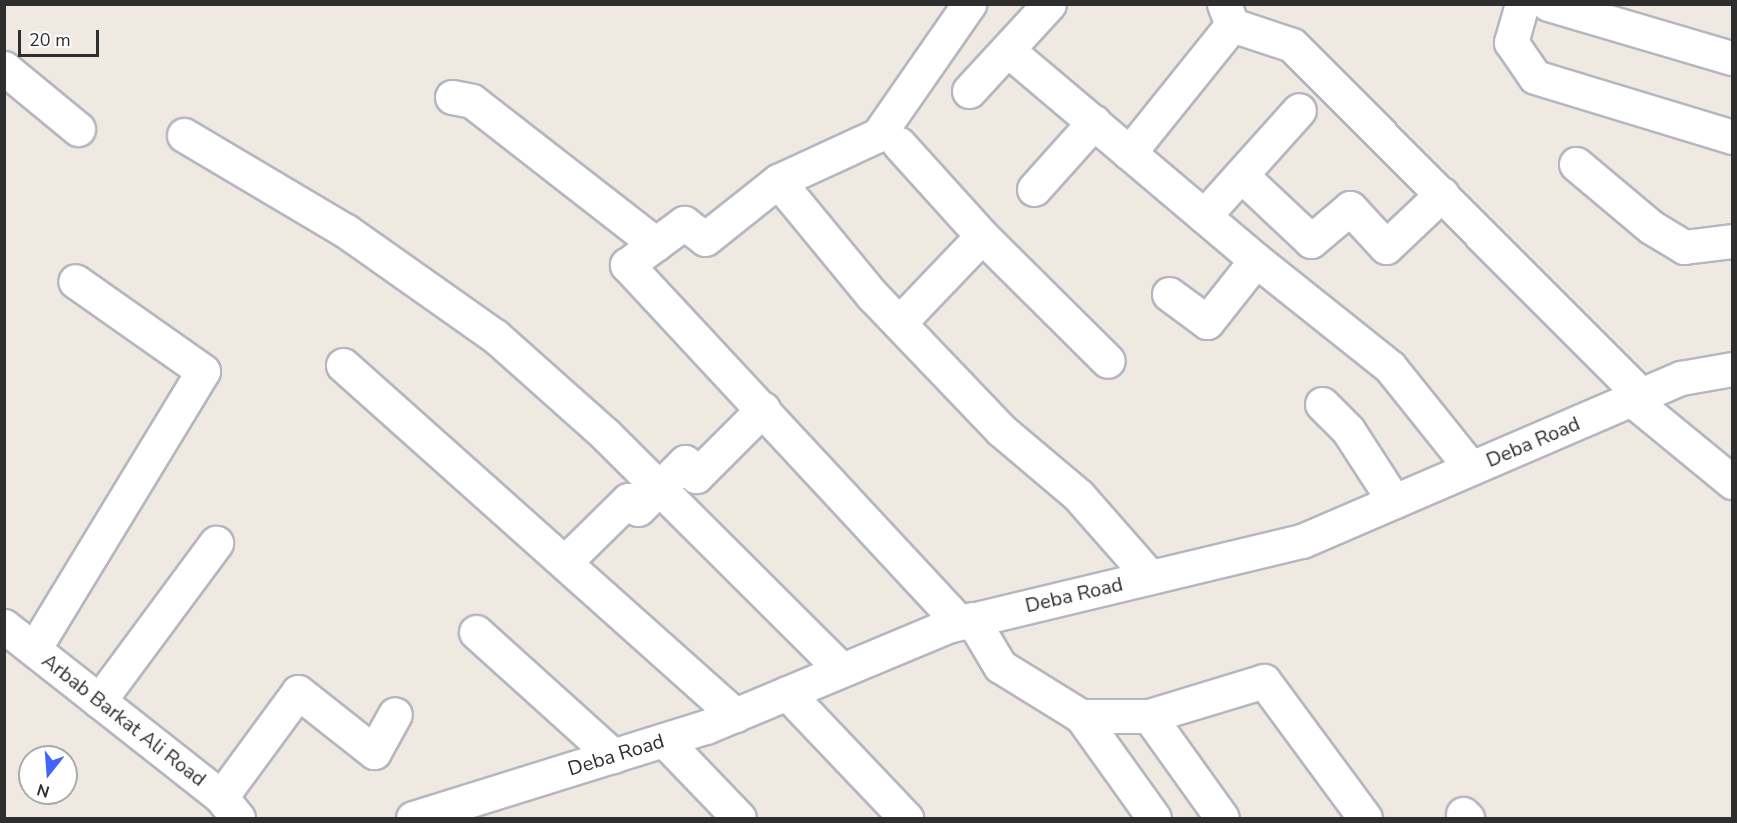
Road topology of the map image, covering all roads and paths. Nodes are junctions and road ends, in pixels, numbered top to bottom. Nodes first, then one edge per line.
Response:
1 (969, 4) edge
2 (1049, 4) edge
3 (1522, 4) edge
4 (1548, 4) edge
5 (1228, 15) edge
6 (1010, 52) junction
7 (1732, 58) edge
8 (4, 68) edge
9 (969, 91) dead end
10 (452, 96) dead end
11 (1299, 110) dead end
12 (1094, 122) junction
13 (78, 129) dead end
14 (184, 135) dead end
15 (1732, 137) edge
16 (899, 144) dead end
17 (1129, 153) junction
18 (1576, 164) dead end
19 (1241, 175) junction
20 (778, 181) junction
21 (1034, 189) dead end
22 (1442, 194) junction
23 (1204, 216) junction
24 (982, 236) junction
25 (1732, 241) edge
26 (656, 244) junction
27 (1256, 260) junction
28 (75, 281) dead end
29 (1169, 294) dead end
30 (899, 323) junction
31 (1108, 361) dead end
32 (343, 364) dead end
33 (1732, 369) edge
34 (1636, 397) junction
35 (1322, 404) dead end
36 (764, 409) junction
37 (1472, 468) junction
38 (1732, 482) edge
39 (657, 489) junction
40 (1394, 501) junction
41 (216, 543) dead end
42 (565, 562) junction
43 (1150, 577) junction
44 (966, 621) junction
45 (4, 626) edge
46 (476, 632) dead end
47 (34, 650) junction
48 (842, 670) junction
49 (787, 693) junction
50 (99, 701) junction
51 (395, 714) dead end
52 (735, 715) junction
53 (1081, 716) junction
54 (1149, 716) junction
55 (664, 740) junction
56 (613, 756) junction
57 (230, 808) edge
58 (455, 812) edge
59 (413, 819) edge
60 (739, 819) edge
61 (906, 819) edge
62 (1154, 819) edge
63 (1222, 819) edge
64 (1365, 819) edge

1 - 20 street
2 - 6 street
3 - 15 street
4 - 7 street
5 - 17 street
5 - 22 street
6 - 9 street
6 - 12 street
8 - 13 street
10 - 26 street
11 - 19 street
12 - 17 street
12 - 21 street
14 - 39 street
16 - 24 street
17 - 23 street
18 - 25 street
19 - 22 street
19 - 23 street
20 - 26 street
20 - 30 street
22 - 34 street
23 - 27 street
24 - 30 street
24 - 31 street
26 - 36 street
27 - 29 street
27 - 37 street
28 - 47 street
30 - 43 street
32 - 42 street
33 - 34 street, Deba Road
34 - 37 street, Deba Road
34 - 38 street
35 - 40 street
36 - 39 street
36 - 44 street
37 - 40 street, Deba Road
39 - 42 street
39 - 48 street
40 - 43 street, Deba Road
41 - 50 street
42 - 52 street
43 - 44 street, Deba Road
44 - 48 street, Deba Road
44 - 53 street
45 - 47 street, Arbab Barkat Ali Road
46 - 56 street
47 - 50 street, Arbab Barkat Ali Road
48 - 49 street, Deba Road
49 - 52 street, Deba Road
49 - 61 street
50 - 57 street, Arbab Barkat Ali Road
51 - 57 street
52 - 55 street, Deba Road
53 - 54 street
53 - 62 street
54 - 63 street
54 - 64 street
55 - 56 street, Deba Road
55 - 60 street
56 - 58 street, Deba Road
58 - 59 street, Deba Road

